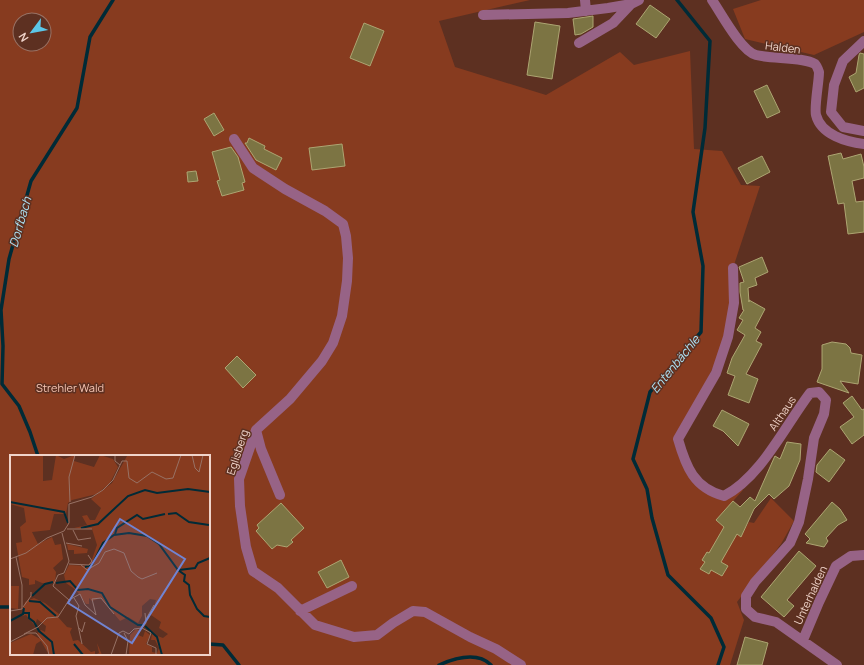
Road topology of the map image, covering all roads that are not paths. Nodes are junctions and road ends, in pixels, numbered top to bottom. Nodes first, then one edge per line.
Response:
1 (585, 0) edge
2 (712, 0) edge
3 (635, 2) edge
4 (586, 11) junction
5 (483, 15) dead end
6 (864, 41) edge
7 (579, 43) dead end
8 (864, 131) edge
9 (234, 139) dead end
10 (864, 144) edge
11 (733, 268) dead end
12 (256, 430) junction
13 (280, 495) dead end
14 (864, 555) edge
15 (352, 586) dead end
16 (300, 611) junction
17 (802, 640) junction
18 (521, 665) edge
19 (836, 665) edge

1 - 4 street
2 - 10 street, Halden
3 - 4 street
3 - 7 street
4 - 5 street
6 - 8 street
9 - 12 street, Eglisberg
11 - 17 street, Althaus
12 - 13 street
12 - 16 street, Eglisberg
14 - 17 street, Unterhalden
15 - 16 street
16 - 18 street, Eglisberg
17 - 19 street, Althaus

